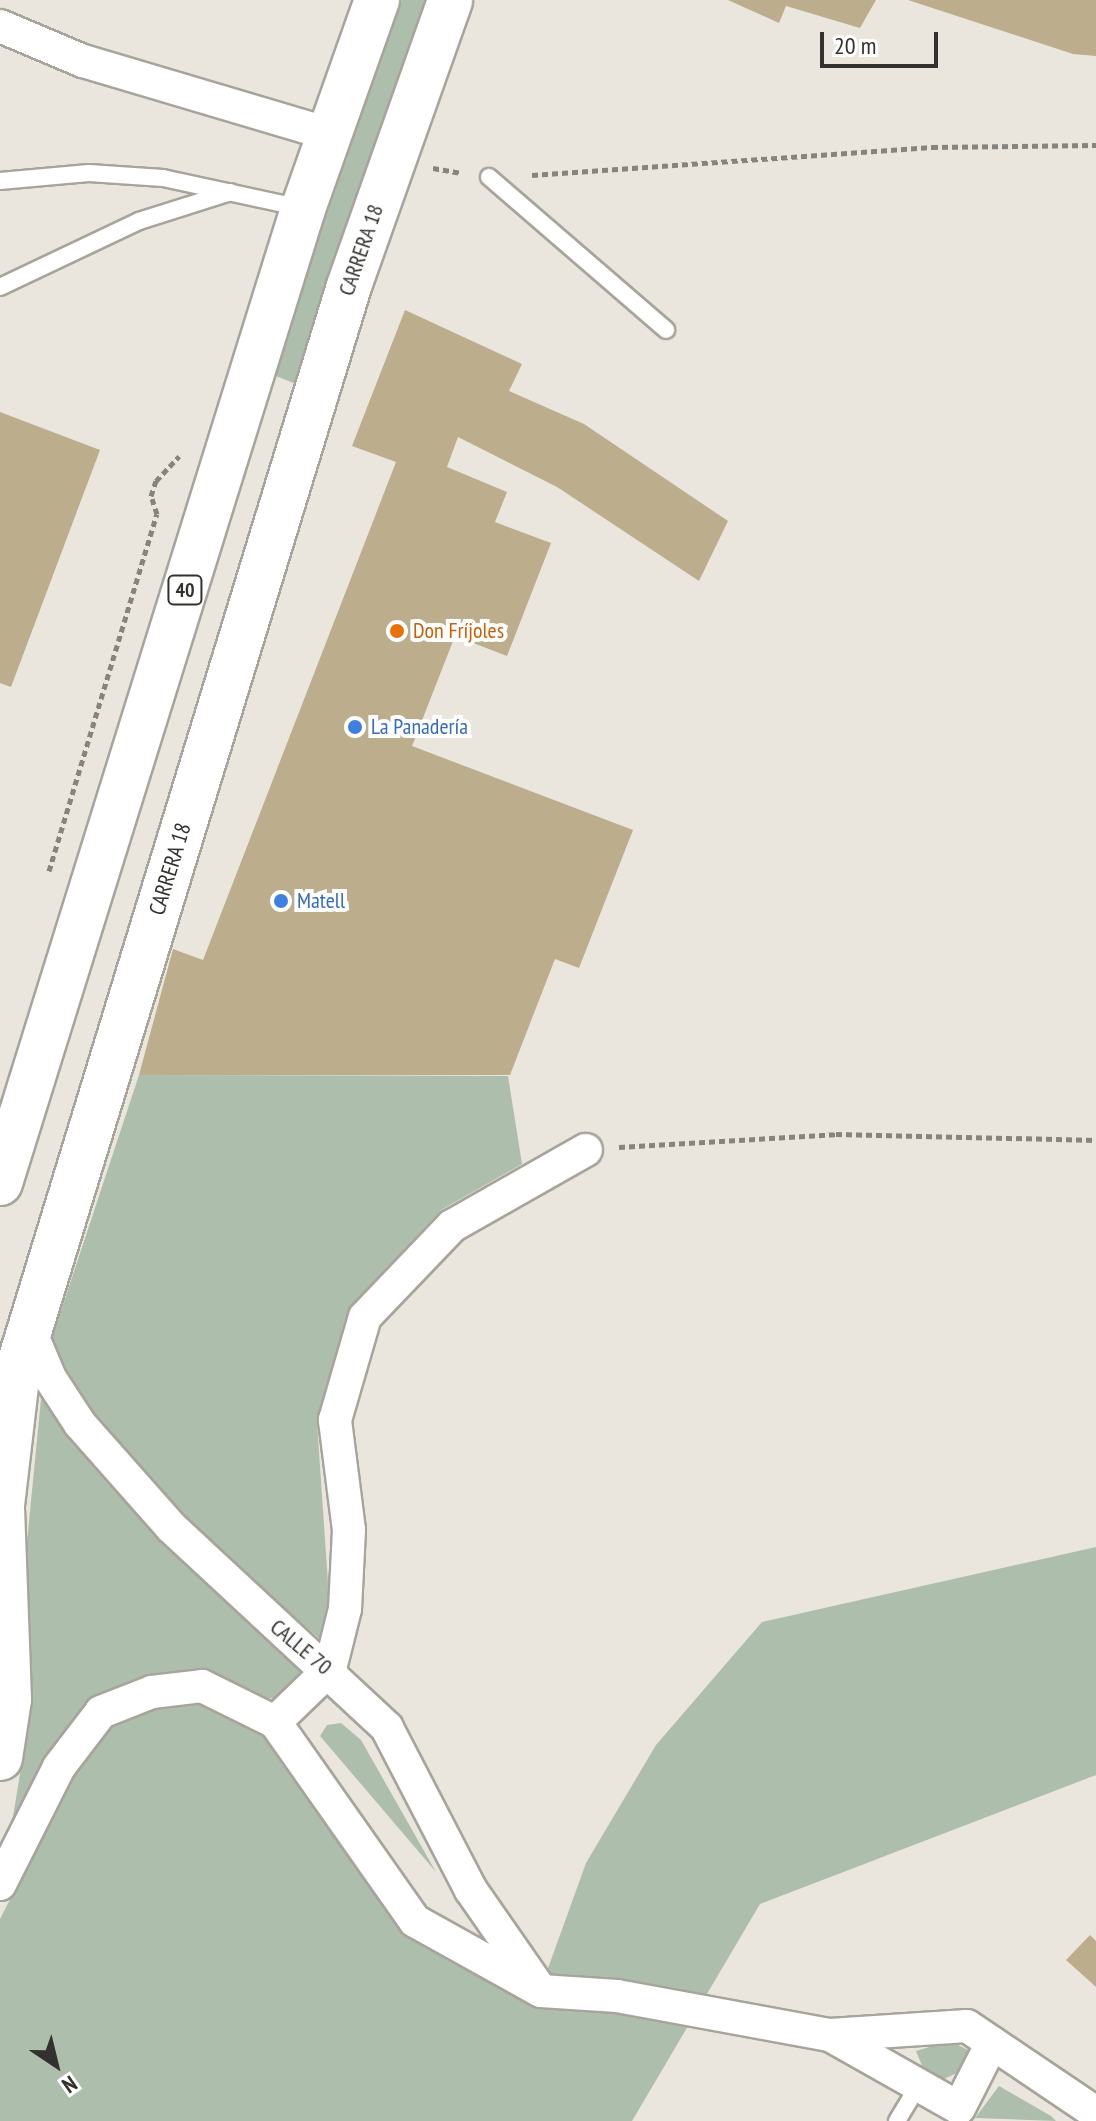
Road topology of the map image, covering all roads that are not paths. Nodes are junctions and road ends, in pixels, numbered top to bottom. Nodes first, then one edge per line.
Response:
1 (377, 0) edge
2 (450, 0) edge
3 (0, 26) edge
4 (329, 134) junction
5 (489, 177) road end
6 (0, 181) edge
7 (232, 191) junction
8 (303, 209) junction
9 (0, 287) edge
10 (666, 330) dead end
11 (586, 1150) road end
12 (0, 1183) edge
13 (29, 1328) junction
14 (330, 1669) junction
15 (275, 1722) junction
16 (0, 1758) edge
17 (0, 1884) edge
18 (541, 1991) junction
19 (830, 2035) junction
20 (992, 2043) junction
21 (918, 2086) junction
22 (1096, 2113) edge
23 (956, 2114) edge
24 (897, 2121) edge

1 - 4 main road, 40
2 - 13 main road, CARRERA 18
3 - 4 street
4 - 8 main road, 40
5 - 10 lane
6 - 7 lane
7 - 8 lane
7 - 9 lane
8 - 12 main road, 40
11 - 14 street
13 - 14 street, CALLE 70
13 - 16 main road, CARRERA 18
14 - 15 street
14 - 18 street, CALLE 70
15 - 17 street
15 - 18 street
18 - 19 street
19 - 20 street
19 - 21 street
20 - 22 street
20 - 23 street
21 - 23 street
21 - 24 lane

